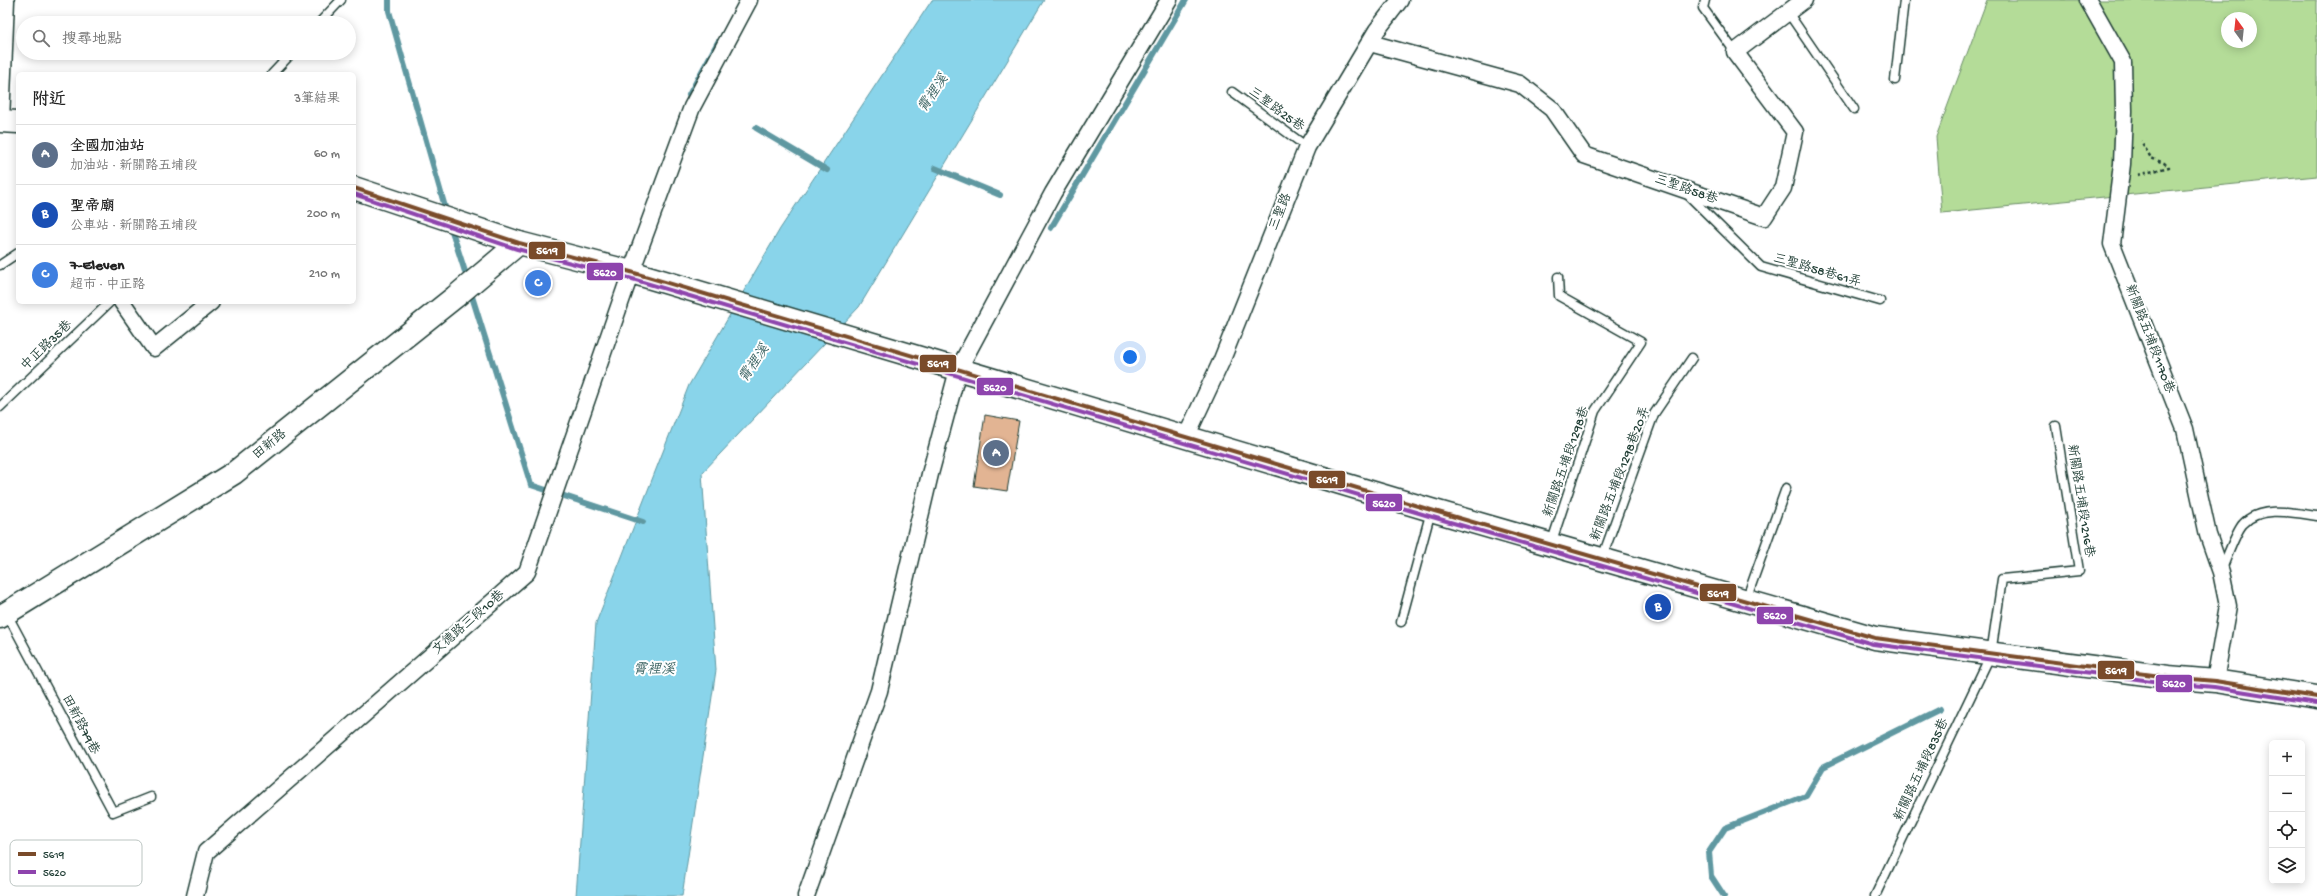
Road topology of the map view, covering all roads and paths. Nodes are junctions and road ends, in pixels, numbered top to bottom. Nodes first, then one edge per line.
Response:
1 (6, 0) edge
2 (341, 0) edge
3 (749, 0) edge
4 (1169, 0) edge
5 (1400, 0) edge
6 (1705, 0) edge
7 (1804, 0) edge
8 (1904, 0) edge
9 (2088, 0) edge
10 (1787, 11) junction
11 (326, 16) edge
12 (1370, 43) junction
13 (1735, 52) junction
14 (285, 60) edge
15 (274, 72) edge
16 (1895, 80) dead end
17 (1232, 92) dead end
18 (1854, 109) dead end
19 (6, 121) edge
20 (2139, 138) dead end
21 (1307, 147) junction
22 (2119, 182) junction
23 (356, 189) edge
24 (1683, 189) junction
25 (519, 243) junction
26 (16, 254) edge
27 (0, 265) edge
28 (631, 272) junction
29 (1558, 277) dead end
30 (1880, 301) dead end
31 (108, 304) edge
32 (123, 304) edge
33 (209, 304) edge
34 (1692, 358) dead end
35 (958, 370) junction
36 (0, 407) edge
37 (2056, 426) dead end
38 (1186, 437) junction
39 (1786, 488) dead end
40 (1431, 510) junction
41 (2317, 516) edge
42 (1550, 545) junction
43 (1601, 559) junction
44 (2221, 572) junction
45 (1745, 601) junction
46 (3, 616) edge
47 (1401, 622) dead end
48 (1990, 654) junction
49 (2215, 681) junction
50 (2317, 697) edge
51 (151, 798) dead end
52 (195, 896) edge
53 (806, 896) edge
54 (1875, 896) edge

1 - 19 street
2 - 11 lane
3 - 28 street, 文德路三段10巷
4 - 35 street
5 - 12 street, 三聖路
6 - 13 lane
7 - 10 street
8 - 16 lane
9 - 22 street, 新關路五埔段1170巷
10 - 13 street
10 - 18 lane
12 - 21 street, 三聖路
12 - 24 street, 三聖路58巷
13 - 24 street, 三聖路58巷
14 - 15 lane
17 - 21 lane, 三聖路25巷
20 - 22 path
21 - 38 street, 三聖路
22 - 44 street, 新關路五埔段1170巷
23 - 25 main road
24 - 30 lane, 三聖路58巷61弄
25 - 28 main road
25 - 46 main road, 田新路
26 - 27 lane
28 - 35 main road
28 - 52 street, 文德路三段10巷
29 - 42 lane, 新關路五埔段1298巷
31 - 36 lane, 中正路35巷
32 - 33 street
34 - 43 lane, 新關路五埔段1298巷20弄
35 - 38 main road
35 - 53 street
37 - 48 lane, 新關路五埔段1216巷
38 - 40 main road
39 - 45 lane
40 - 42 main road
40 - 47 lane
41 - 44 lane
42 - 43 main road
43 - 45 main road
44 - 49 street, 新關路五埔段1170巷
45 - 48 main road
46 - 51 lane, 田新路79巷
48 - 49 main road
48 - 54 lane, 新關路五埔段835巷
49 - 50 main road

